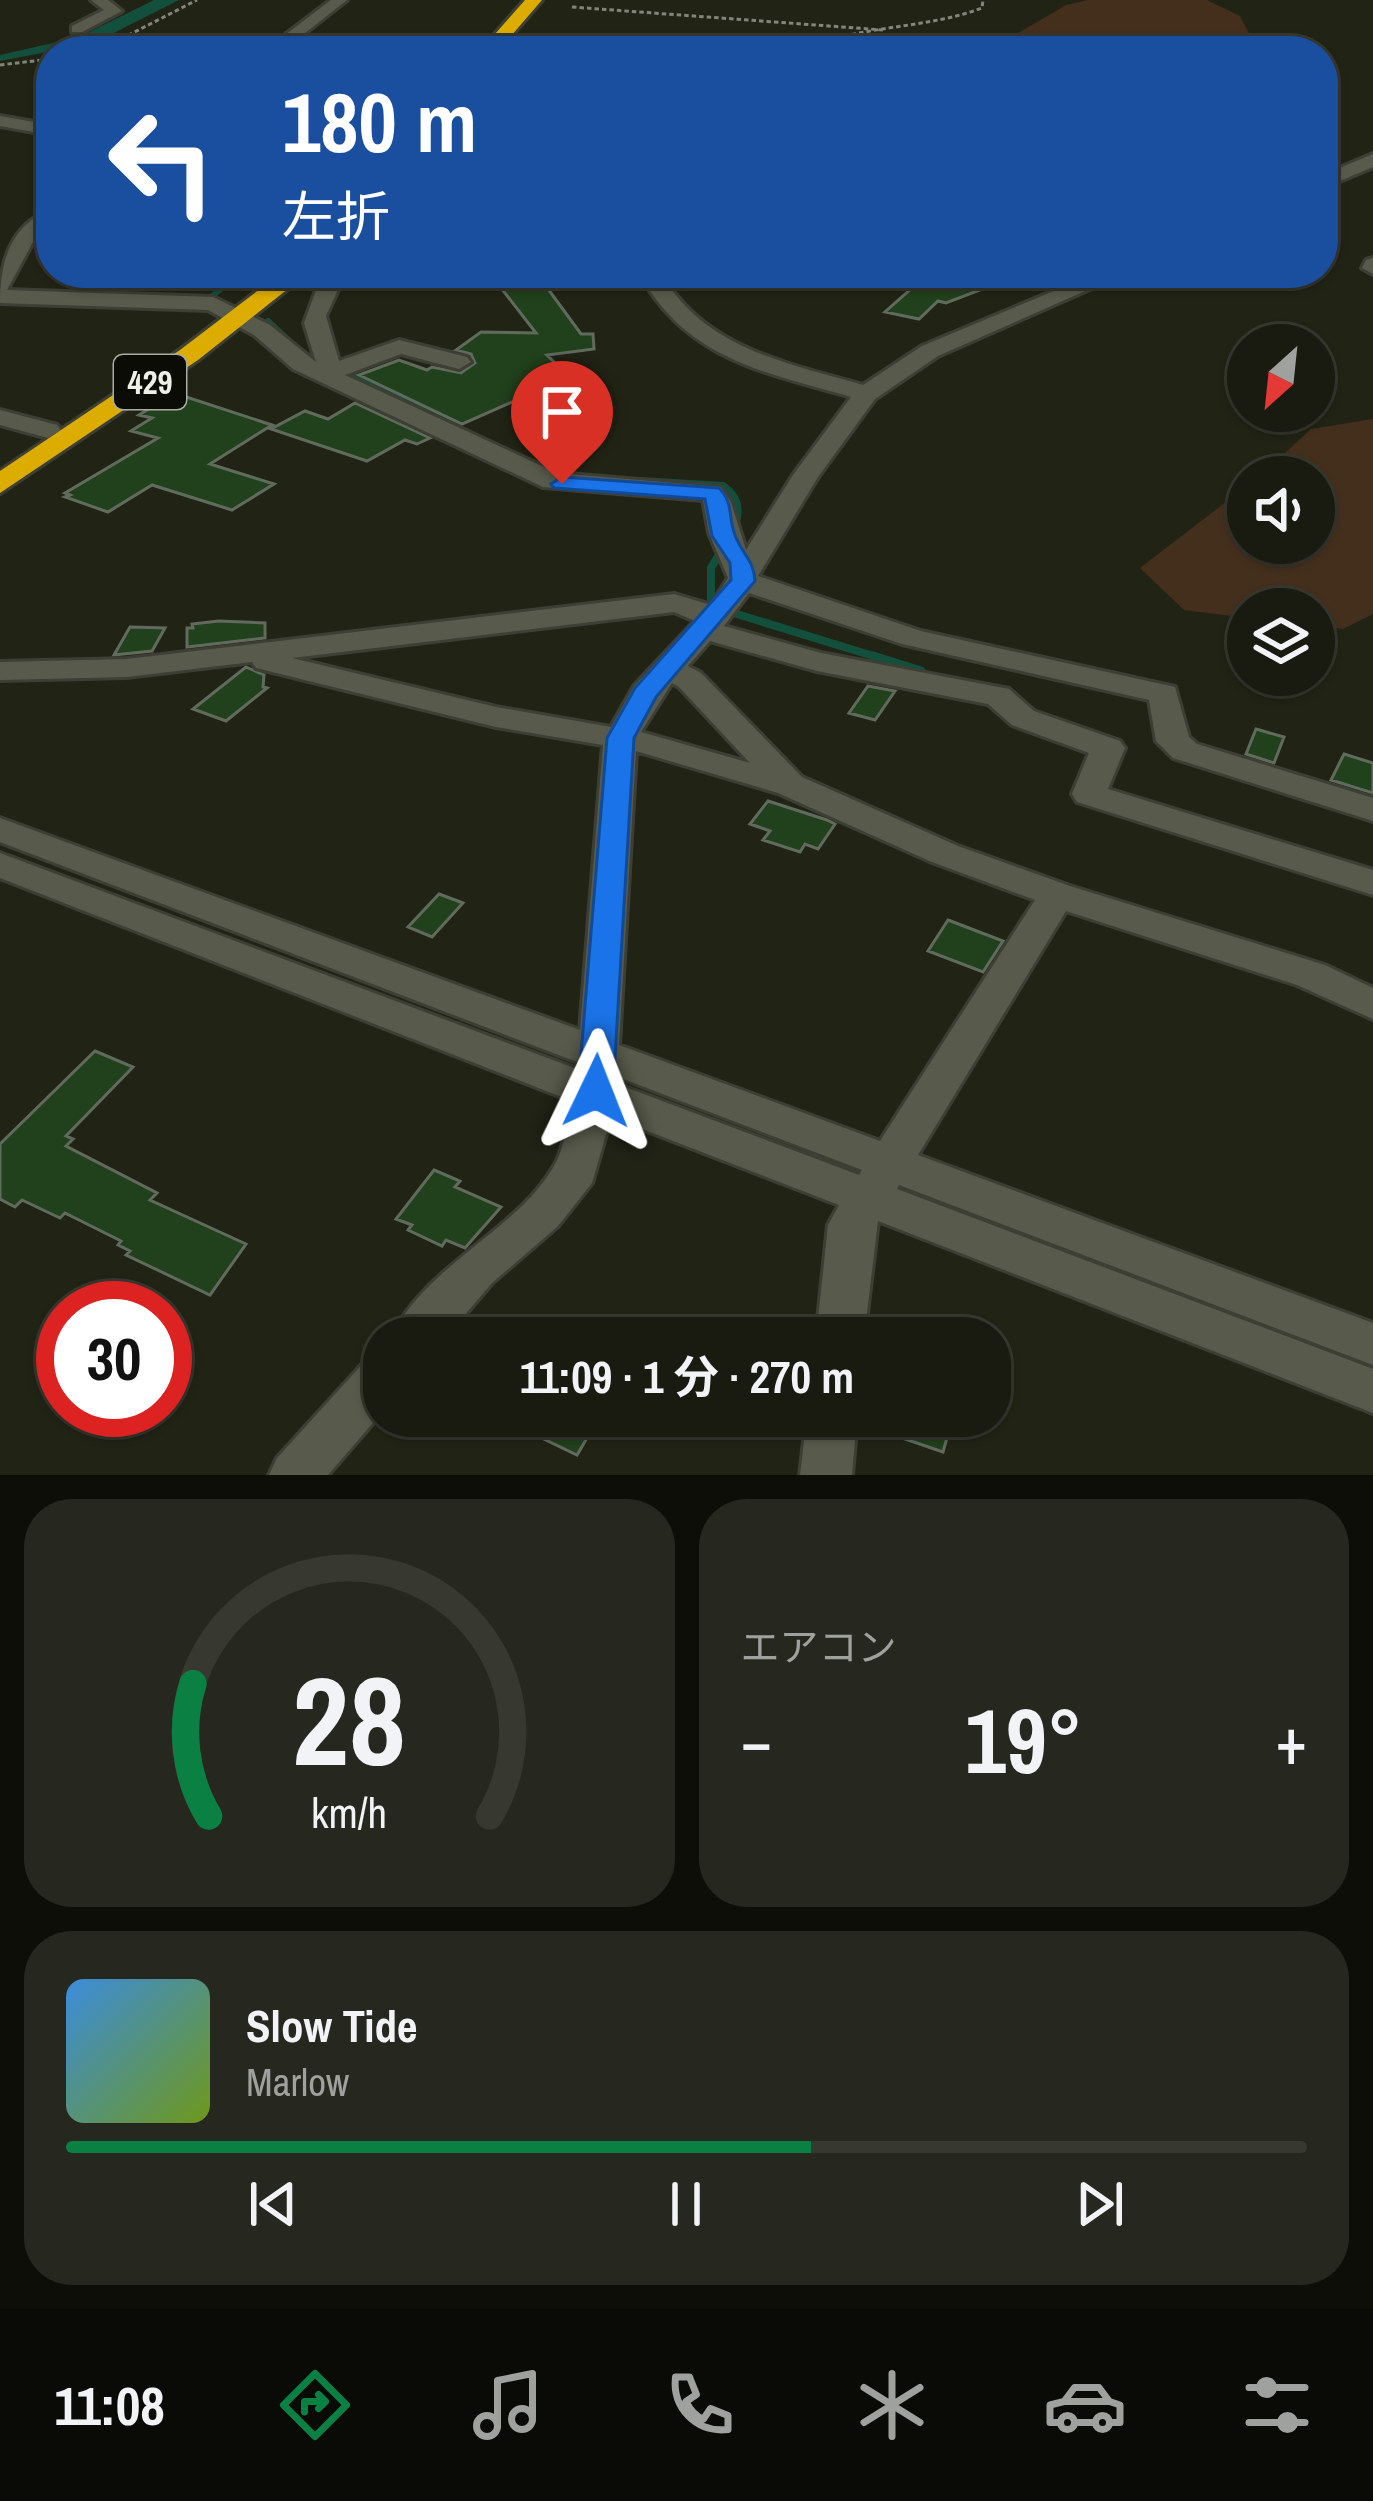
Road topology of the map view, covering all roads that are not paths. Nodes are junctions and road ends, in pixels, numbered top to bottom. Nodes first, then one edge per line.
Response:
1 (98, 0) edge
2 (340, 0) edge
3 (534, 0) edge
4 (552, 0) edge
5 (104, 32) dead end
6 (292, 36) edge
7 (502, 36) edge
8 (520, 36) edge
9 (0, 121) edge
10 (36, 127) edge
11 (1373, 160) edge
12 (1338, 175) edge
13 (36, 228) edge
14 (0, 285) edge
15 (255, 288) edge
16 (285, 288) edge
17 (326, 288) edge
18 (661, 288) edge
19 (1079, 288) edge
20 (0, 296) edge
21 (232, 314) junction
22 (460, 362) dead end
23 (323, 372) junction
24 (866, 394) junction
25 (0, 417) edge
26 (47, 438) junction
27 (0, 459) edge
28 (0, 484) edge
29 (721, 610) junction
30 (184, 662) junction
31 (667, 667) junction
32 (0, 671) edge
33 (621, 738) junction
34 (790, 785) junction
35 (1373, 810) edge
36 (0, 830) edge
37 (0, 866) edge
38 (1372, 878) edge
39 (1057, 896) junction
40 (1373, 1005) edge
41 (596, 1072) junction
42 (879, 1179) junction
43 (434, 1317) edge
44 (842, 1317) edge
45 (1373, 1344) edge
46 (1373, 1391) edge
47 (363, 1398) edge
48 (830, 1437) edge
49 (296, 1475) edge
50 (826, 1475) edge

1 - 5 street
2 - 6 street
3 - 7 highway
4 - 8 highway
9 - 10 street
11 - 12 street
13 - 14 street
15 - 21 highway, 429
16 - 21 highway, 429
17 - 23 street
18 - 24 street
19 - 24 street
20 - 21 street
21 - 23 street
21 - 26 highway, 429
22 - 23 street
23 - 29 street
24 - 29 street
25 - 26 street
26 - 27 highway, 429
26 - 28 highway, 429
29 - 30 street
29 - 31 street
29 - 35 street
29 - 38 street
30 - 32 street
30 - 33 street
31 - 33 street
31 - 34 street
33 - 34 street
33 - 41 street
34 - 39 street
36 - 41 street
37 - 41 street
39 - 40 street
39 - 42 street
41 - 42 street
41 - 43 street
42 - 44 street
42 - 45 street
42 - 46 street
47 - 49 street
48 - 50 street

